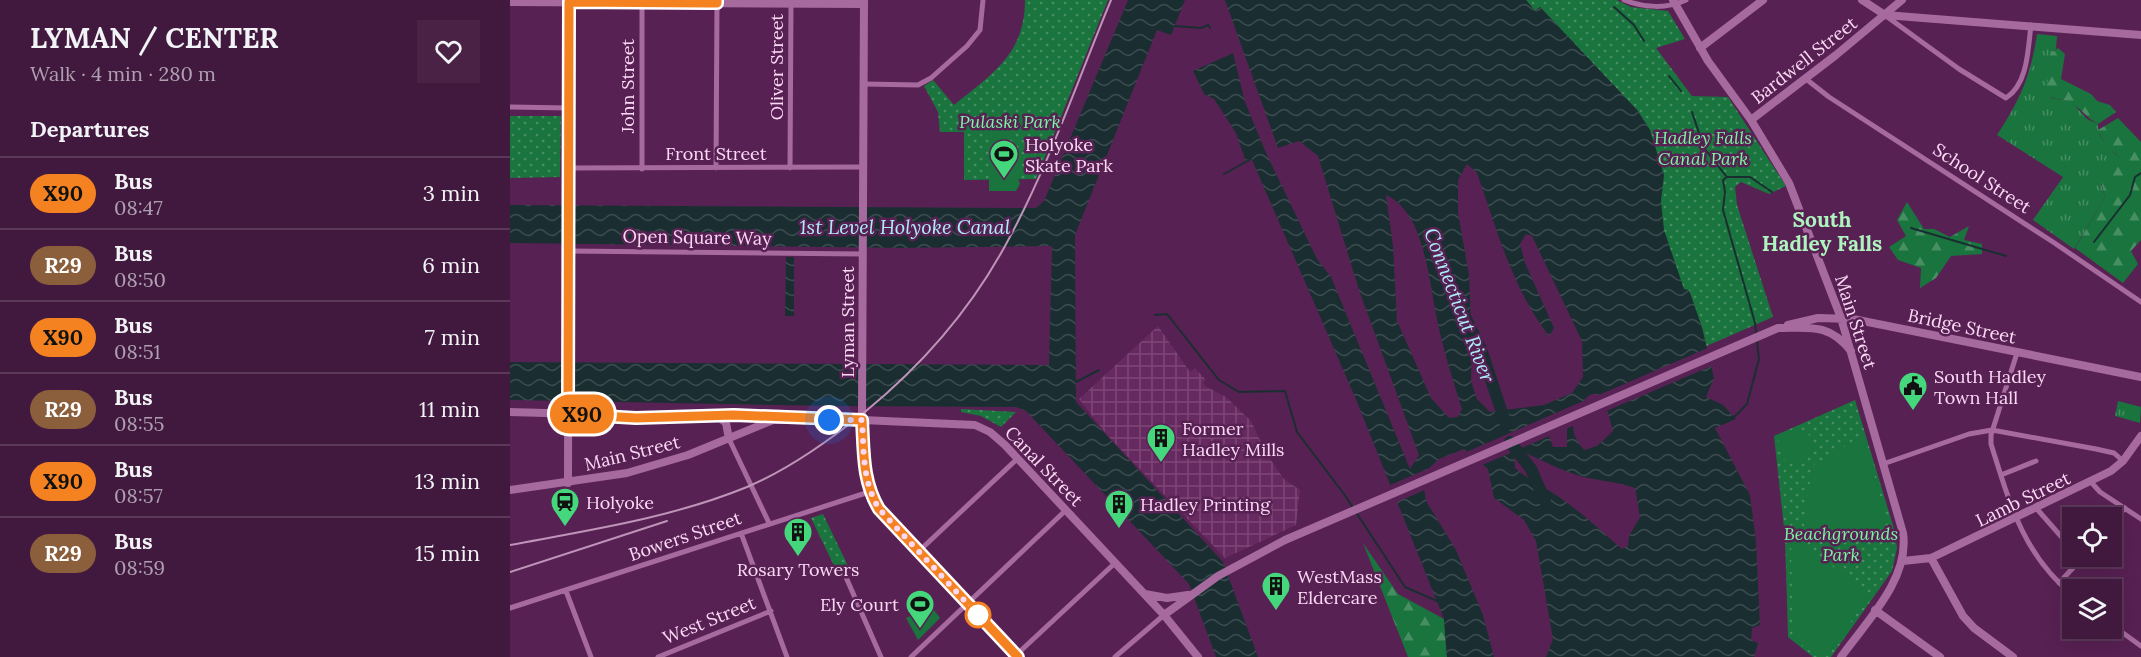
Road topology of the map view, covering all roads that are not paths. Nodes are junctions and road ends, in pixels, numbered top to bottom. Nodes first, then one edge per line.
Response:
1 (983, 0) edge
2 (1624, 0) edge
3 (1686, 0) edge
4 (1763, 0) edge
5 (1862, 0) edge
6 (1902, 0) edge
7 (569, 1) edge
8 (717, 1) edge
9 (510, 2) edge
10 (864, 2) edge
11 (642, 3) junction
12 (791, 3) junction
13 (1674, 3) edge
14 (1885, 15) junction
15 (2031, 25) junction
16 (2141, 34) edge
17 (1700, 48) junction
18 (1806, 79) junction
19 (865, 84) junction
20 (510, 107) edge
21 (569, 108) junction
22 (1751, 120) junction
23 (864, 167) junction
24 (569, 168) junction
25 (716, 168) junction
26 (790, 168) junction
27 (642, 169) junction
28 (568, 249) junction
29 (862, 252) junction
30 (2141, 302) edge
31 (1840, 318) junction
32 (1778, 328) junction
33 (1851, 351) junction
34 (2017, 353) junction
35 (2141, 377) edge
36 (568, 409) junction
37 (510, 412) edge
38 (707, 417) junction
39 (789, 419) junction
40 (862, 420) junction
41 (1992, 430) junction
42 (2141, 436) edge
43 (729, 439) junction
44 (1018, 458) junction
45 (2123, 460) junction
46 (2036, 461) dead end
47 (1883, 464) junction
48 (2001, 475) junction
49 (2091, 482) junction
50 (568, 483) junction
51 (510, 490) edge
52 (869, 492) junction
53 (2125, 508) junction
54 (2037, 509) junction
55 (1066, 510) junction
56 (2122, 511) edge
57 (2141, 519) edge
58 (2015, 520) junction
59 (769, 523) junction
60 (741, 533) junction
61 (2062, 537) edge
62 (918, 552) junction
63 (1932, 558) junction
64 (1903, 561) junction
65 (1115, 563) junction
66 (2073, 567) edge
67 (845, 575) dead end
68 (2059, 583) junction
69 (2062, 586) edge
70 (566, 591) junction
71 (1145, 594) junction
72 (1190, 595) junction
73 (967, 603) junction
74 (510, 608) edge
75 (1875, 610) junction
76 (771, 611) junction
77 (1164, 615) junction
78 (2122, 632) edge
79 (2141, 646) edge
80 (1016, 656) edge
81 (591, 657) edge
82 (659, 657) edge
83 (787, 657) edge
84 (881, 657) edge
85 (911, 657) edge
86 (1115, 657) edge
87 (1198, 657) edge
88 (1841, 657) edge
89 (1940, 657) edge
90 (2013, 657) edge

1 - 19 street
2 - 13 street
3 - 13 street
4 - 17 main road
5 - 14 main road
6 - 14 main road, Bardwell Street
7 - 9 main road
7 - 11 main road
7 - 21 main road
8 - 11 main road
8 - 12 main road
8 - 25 street
10 - 12 main road
10 - 19 main road, Lyman Street
11 - 27 street, John Street
12 - 26 street, Oliver Street
13 - 17 main road, Main Street
14 - 15 main road
14 - 15 street
14 - 18 main road, Bardwell Street
15 - 16 main road
17 - 22 main road, Main Street
18 - 22 main road, Bardwell Street
18 - 30 street, School Street
19 - 23 main road, Lyman Street
20 - 21 street
21 - 24 main road
22 - 31 main road, Main Street
23 - 26 street, Front Street
23 - 29 main road, Lyman Street
24 - 27 street, Front Street
24 - 28 main road
25 - 26 street, Front Street
25 - 27 street, Front Street
28 - 29 street, Open Square Way
28 - 36 main road
29 - 40 main road, Lyman Street
31 - 32 main road, Bridge Street
31 - 33 main road, Main Street
31 - 34 main road, Bridge Street
32 - 33 main road
32 - 72 main road, Bridge Street
33 - 47 main road, Main Street
34 - 35 main road, Bridge Street
34 - 41 street
36 - 37 main road
36 - 38 main road
36 - 50 main road
38 - 39 main road
38 - 43 main road
39 - 40 main road, Main Street
39 - 43 main road, Main Street
40 - 44 main road, Canal Street
40 - 52 main road, Lyman Street
41 - 45 street
41 - 47 street
41 - 48 street
42 - 45 main road, Lamb Street
43 - 50 main road, Main Street
43 - 59 street
44 - 55 main road, Canal Street
44 - 62 street
45 - 49 main road, Lamb Street
46 - 48 street
47 - 64 main road, Main Street
48 - 58 street
49 - 53 street
49 - 54 main road, Lamb Street
50 - 51 main road, Main Street
52 - 59 street, Bowers Street
52 - 62 main road, Lyman Street
53 - 56 street
53 - 57 street
54 - 58 main road, Lamb Street
54 - 61 street
55 - 65 main road, Canal Street
55 - 73 street
58 - 63 main road, Lamb Street
58 - 68 street
59 - 60 street, Bowers Street
60 - 70 street, Bowers Street
60 - 76 street
62 - 73 main road, Lyman Street
63 - 64 main road, Lamb Street
63 - 90 main road
64 - 75 main road
65 - 71 main road, Canal Street
65 - 80 street
66 - 68 street
67 - 84 street
68 - 69 street
70 - 74 street, Bowers Street
70 - 81 street
71 - 72 main road
71 - 77 main road, Canal Street
72 - 77 main road, Bridge Street
73 - 80 main road, Lyman Street
73 - 85 street
75 - 88 main road
75 - 89 main road
76 - 82 street, West Street
76 - 83 street
77 - 86 street
77 - 87 main road, Canal Street
78 - 79 street

